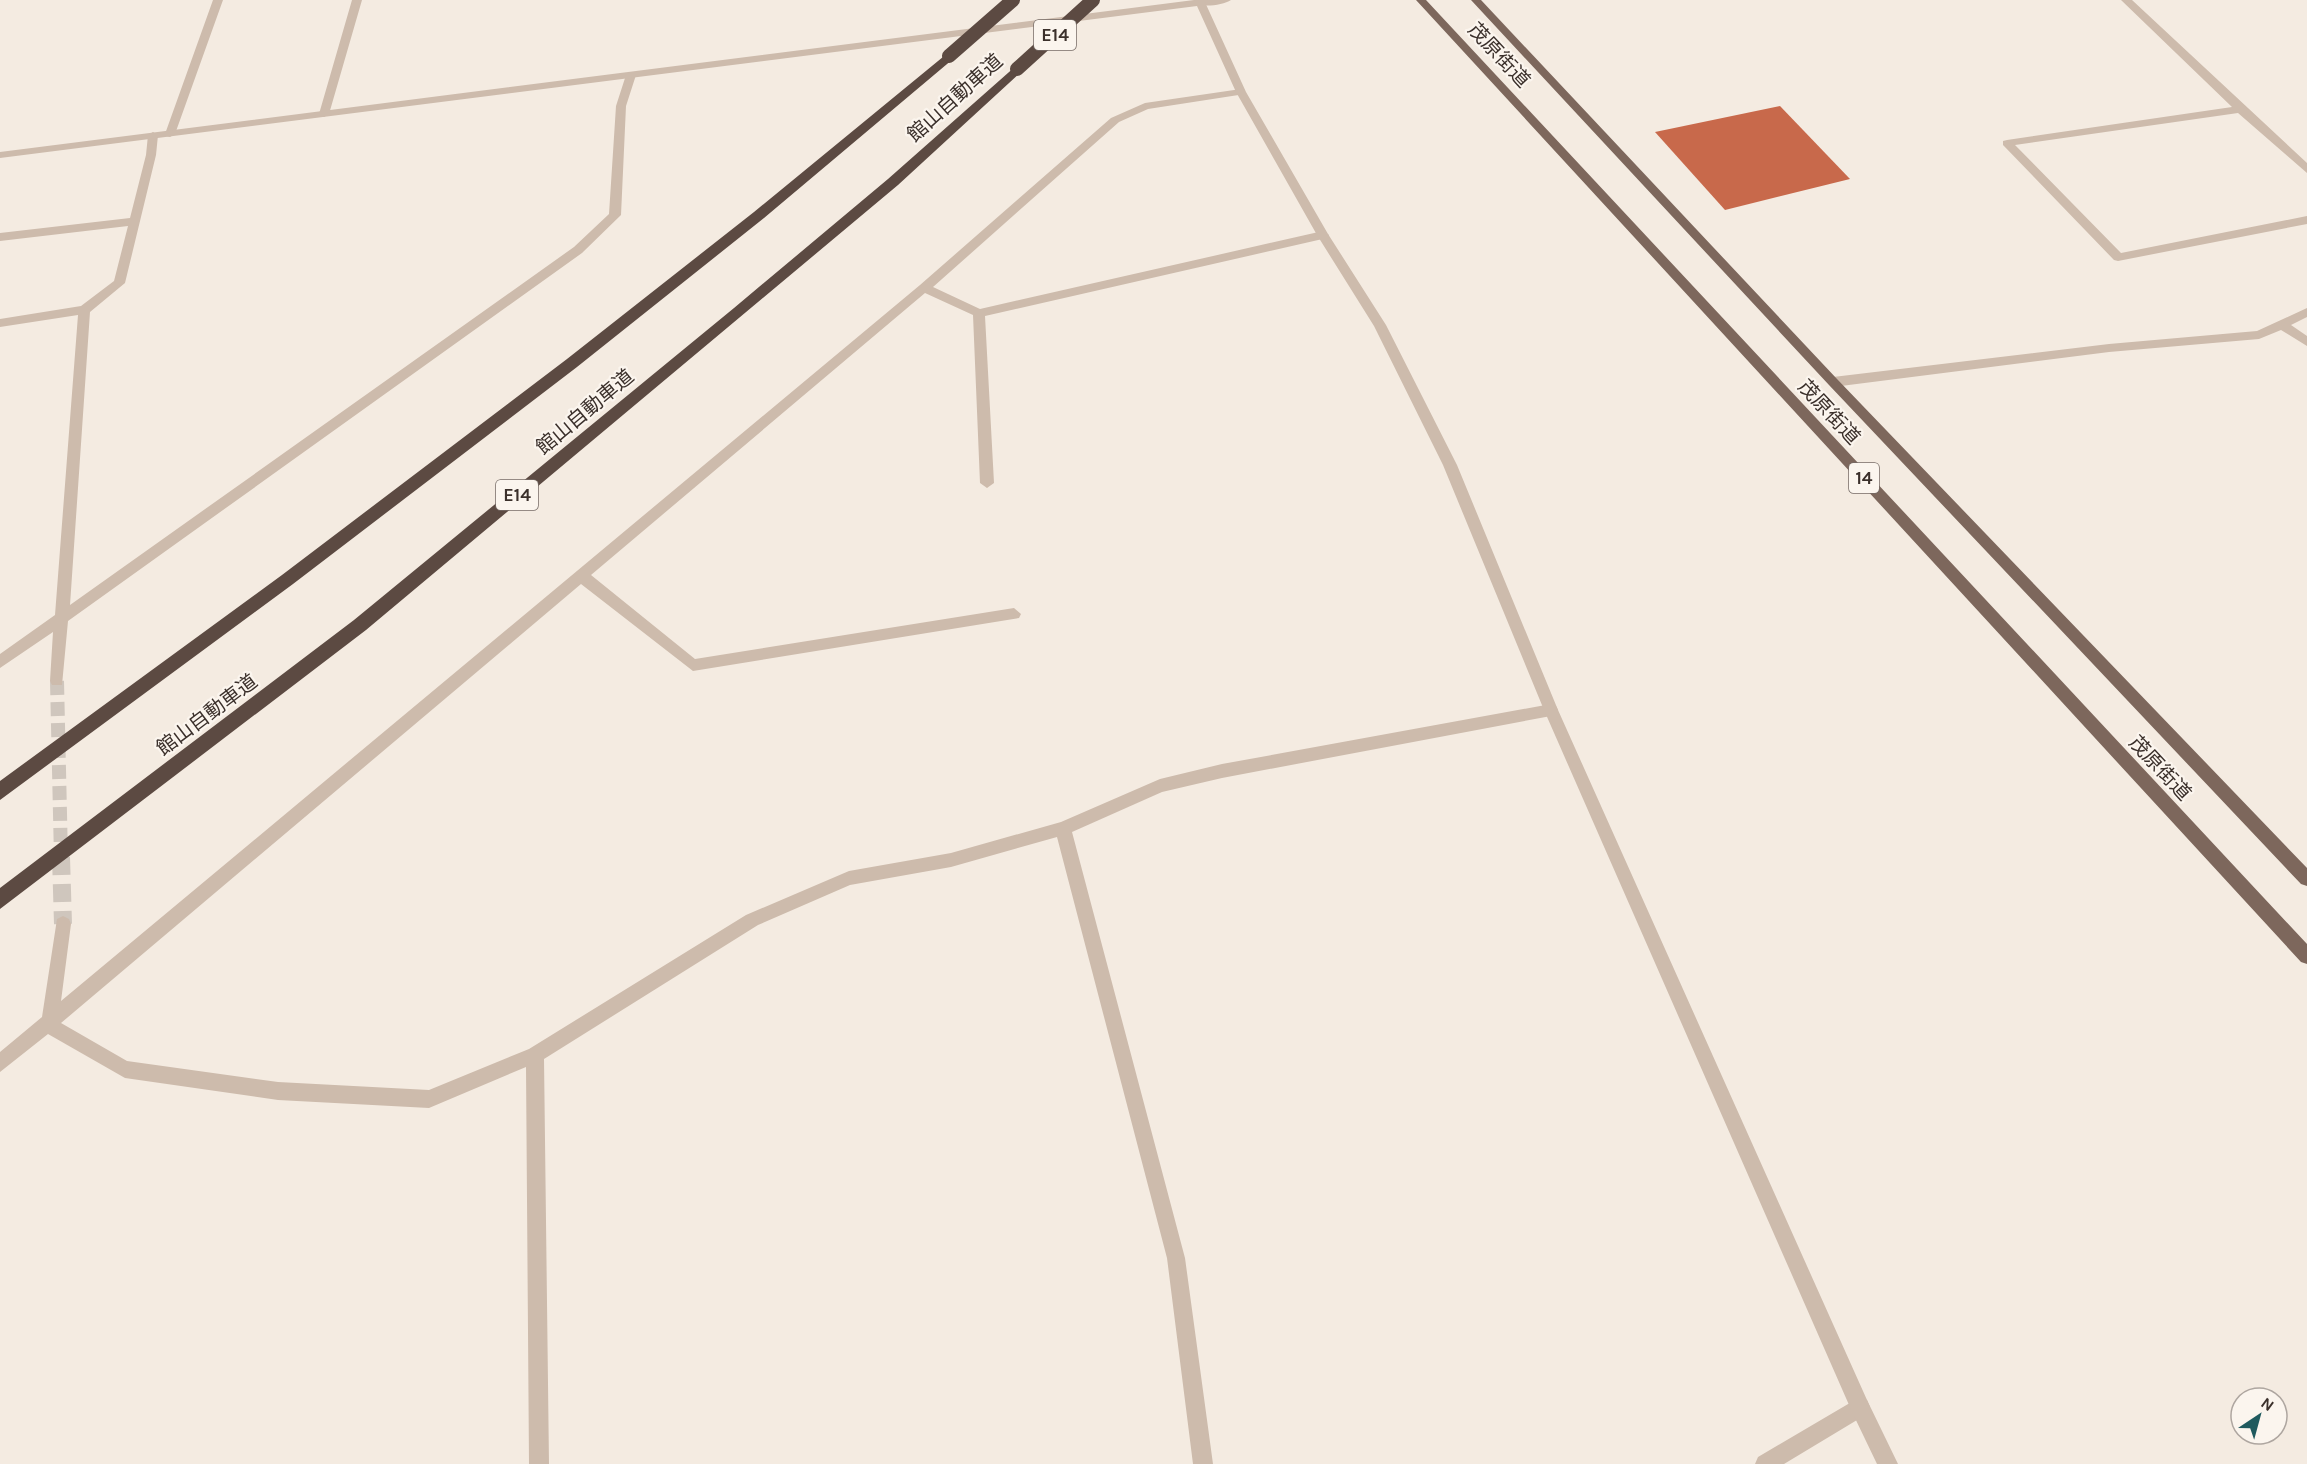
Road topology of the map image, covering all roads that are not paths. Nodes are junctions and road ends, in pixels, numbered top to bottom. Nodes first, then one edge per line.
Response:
1 (218, 0) edge
2 (357, 0) edge
3 (1013, 0) edge
4 (1093, 0) edge
5 (1226, 0) edge
6 (1421, 0) edge
7 (1476, 0) edge
8 (2126, 0) edge
9 (1200, 2) edge
10 (631, 75) junction
11 (1241, 92) junction
12 (2240, 109) junction
13 (324, 114) junction
14 (170, 134) junction
15 (153, 135) junction
16 (2307, 152) edge
17 (0, 155) edge
18 (2292, 155) junction
19 (2307, 168) edge
20 (2307, 220) edge
21 (134, 221) junction
22 (1323, 235) junction
23 (0, 237) edge
24 (924, 288) junction
25 (84, 310) junction
26 (2307, 312) edge
27 (979, 313) junction
28 (0, 323) edge
29 (2281, 324) junction
30 (2307, 342) edge
31 (1833, 382) junction
32 (987, 483) dead end
33 (582, 576) junction
34 (1014, 614) dead end
35 (63, 619) junction
36 (0, 662) edge
37 (57, 681) tunnel mouth
38 (1551, 711) junction
39 (0, 792) edge
40 (1063, 828) junction
41 (2307, 879) edge
42 (0, 900) edge
43 (63, 924) tunnel mouth
44 (2307, 956) edge
45 (48, 1025) junction
46 (535, 1055) junction
47 (0, 1064) edge
48 (1860, 1407) junction
49 (538, 1464) edge
50 (1203, 1464) edge
51 (1765, 1464) edge
52 (1888, 1464) edge

1 - 14 street
2 - 13 street
3 - 39 highway, 館山自動車道 / E14, bridge
4 - 42 highway, 館山自動車道 / E14, bridge
5 - 9 street
6 - 44 main road, 茂原街道 / 14
7 - 31 main road, 茂原街道 / 14
8 - 12 street
9 - 10 street
9 - 11 street
10 - 13 street
10 - 35 street
11 - 22 street
11 - 24 street
12 - 18 street
12 - 20 street
13 - 14 street
14 - 15 street
15 - 17 street
15 - 21 street
16 - 18 street
18 - 19 street
21 - 23 street
21 - 25 street
22 - 27 street
22 - 38 street
24 - 27 street
24 - 33 street
25 - 28 street
25 - 35 street
26 - 29 street
27 - 32 street
29 - 30 street
29 - 31 street
31 - 41 main road, 茂原街道 / 14
33 - 34 street
33 - 45 street
35 - 36 street
35 - 37 street
38 - 40 street
38 - 48 street
40 - 46 street
40 - 50 street
43 - 45 street
45 - 46 street
45 - 47 street
46 - 49 street
48 - 51 street
48 - 52 street

